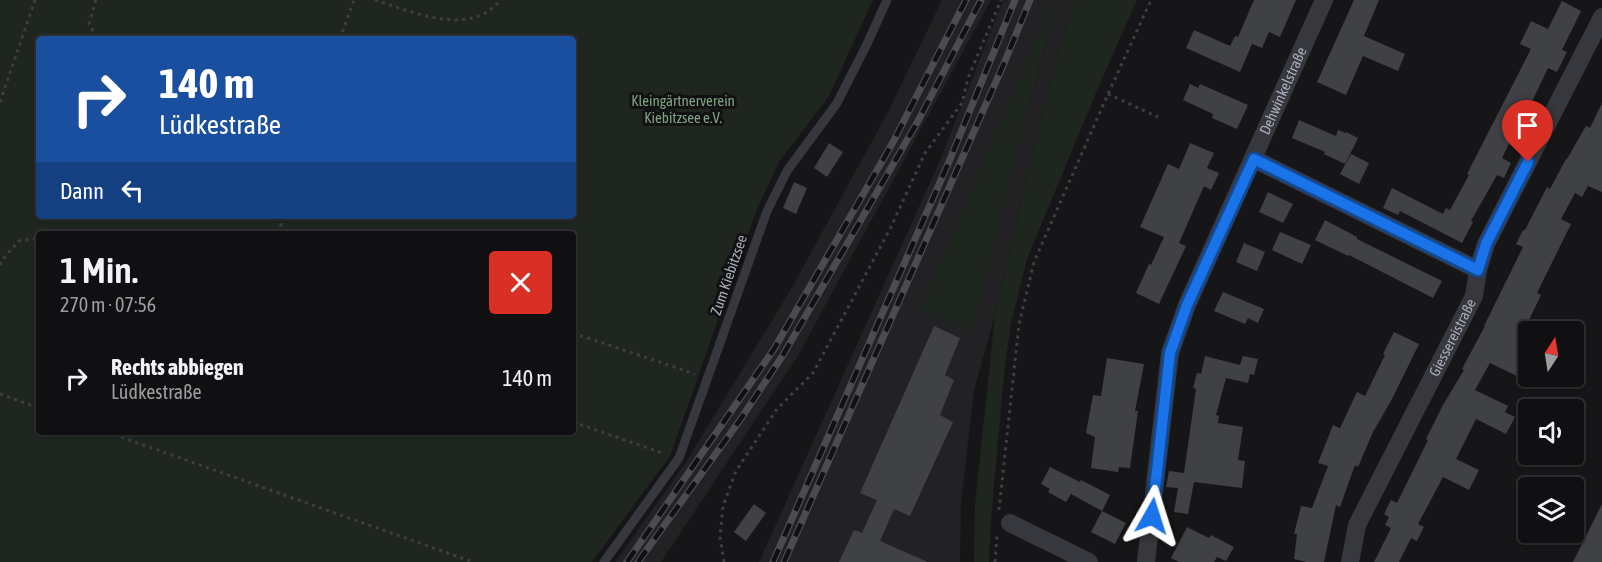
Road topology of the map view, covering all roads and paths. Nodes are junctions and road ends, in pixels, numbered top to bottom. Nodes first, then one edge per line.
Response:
1 (35, 0) edge
2 (96, 0) edge
3 (354, 0) edge
4 (375, 0) edge
5 (500, 0) edge
6 (887, 0) edge
7 (1001, 0) edge
8 (1151, 0) edge
9 (1324, 0) edge
10 (1602, 17) edge
11 (96, 36) edge
12 (341, 36) edge
13 (0, 91) edge
14 (1108, 94) junction
15 (2, 96) junction
16 (0, 102) edge
17 (1158, 117) dead end
18 (1254, 159) junction
19 (36, 238) edge
20 (0, 265) edge
21 (1478, 270) junction
22 (576, 334) edge
23 (709, 378) junction
24 (0, 394) edge
25 (36, 407) edge
26 (576, 423) edge
27 (115, 435) edge
28 (679, 458) junction
29 (1002, 521) junction
30 (473, 562) edge
31 (604, 562) edge
32 (724, 562) edge
33 (995, 562) edge
34 (1089, 562) edge
35 (1146, 562) edge
36 (1350, 562) edge

1 - 15 path
2 - 11 path
3 - 12 path
4 - 5 path
6 - 23 lane, Zum Kiebitzsee
7 - 32 path
8 - 14 path
9 - 18 street, Dehwinkelstraße
10 - 21 street, Giessereistraße
13 - 15 path
14 - 17 path
14 - 29 path
15 - 16 path
18 - 21 street
18 - 35 street, Dehwinkelstraße
19 - 20 path
21 - 36 street, Giessereistraße
22 - 23 path
23 - 28 lane, Zum Kiebitzsee
24 - 25 path
26 - 28 path
27 - 30 path
28 - 31 lane, Zum Kiebitzsee
29 - 33 path
29 - 34 street

